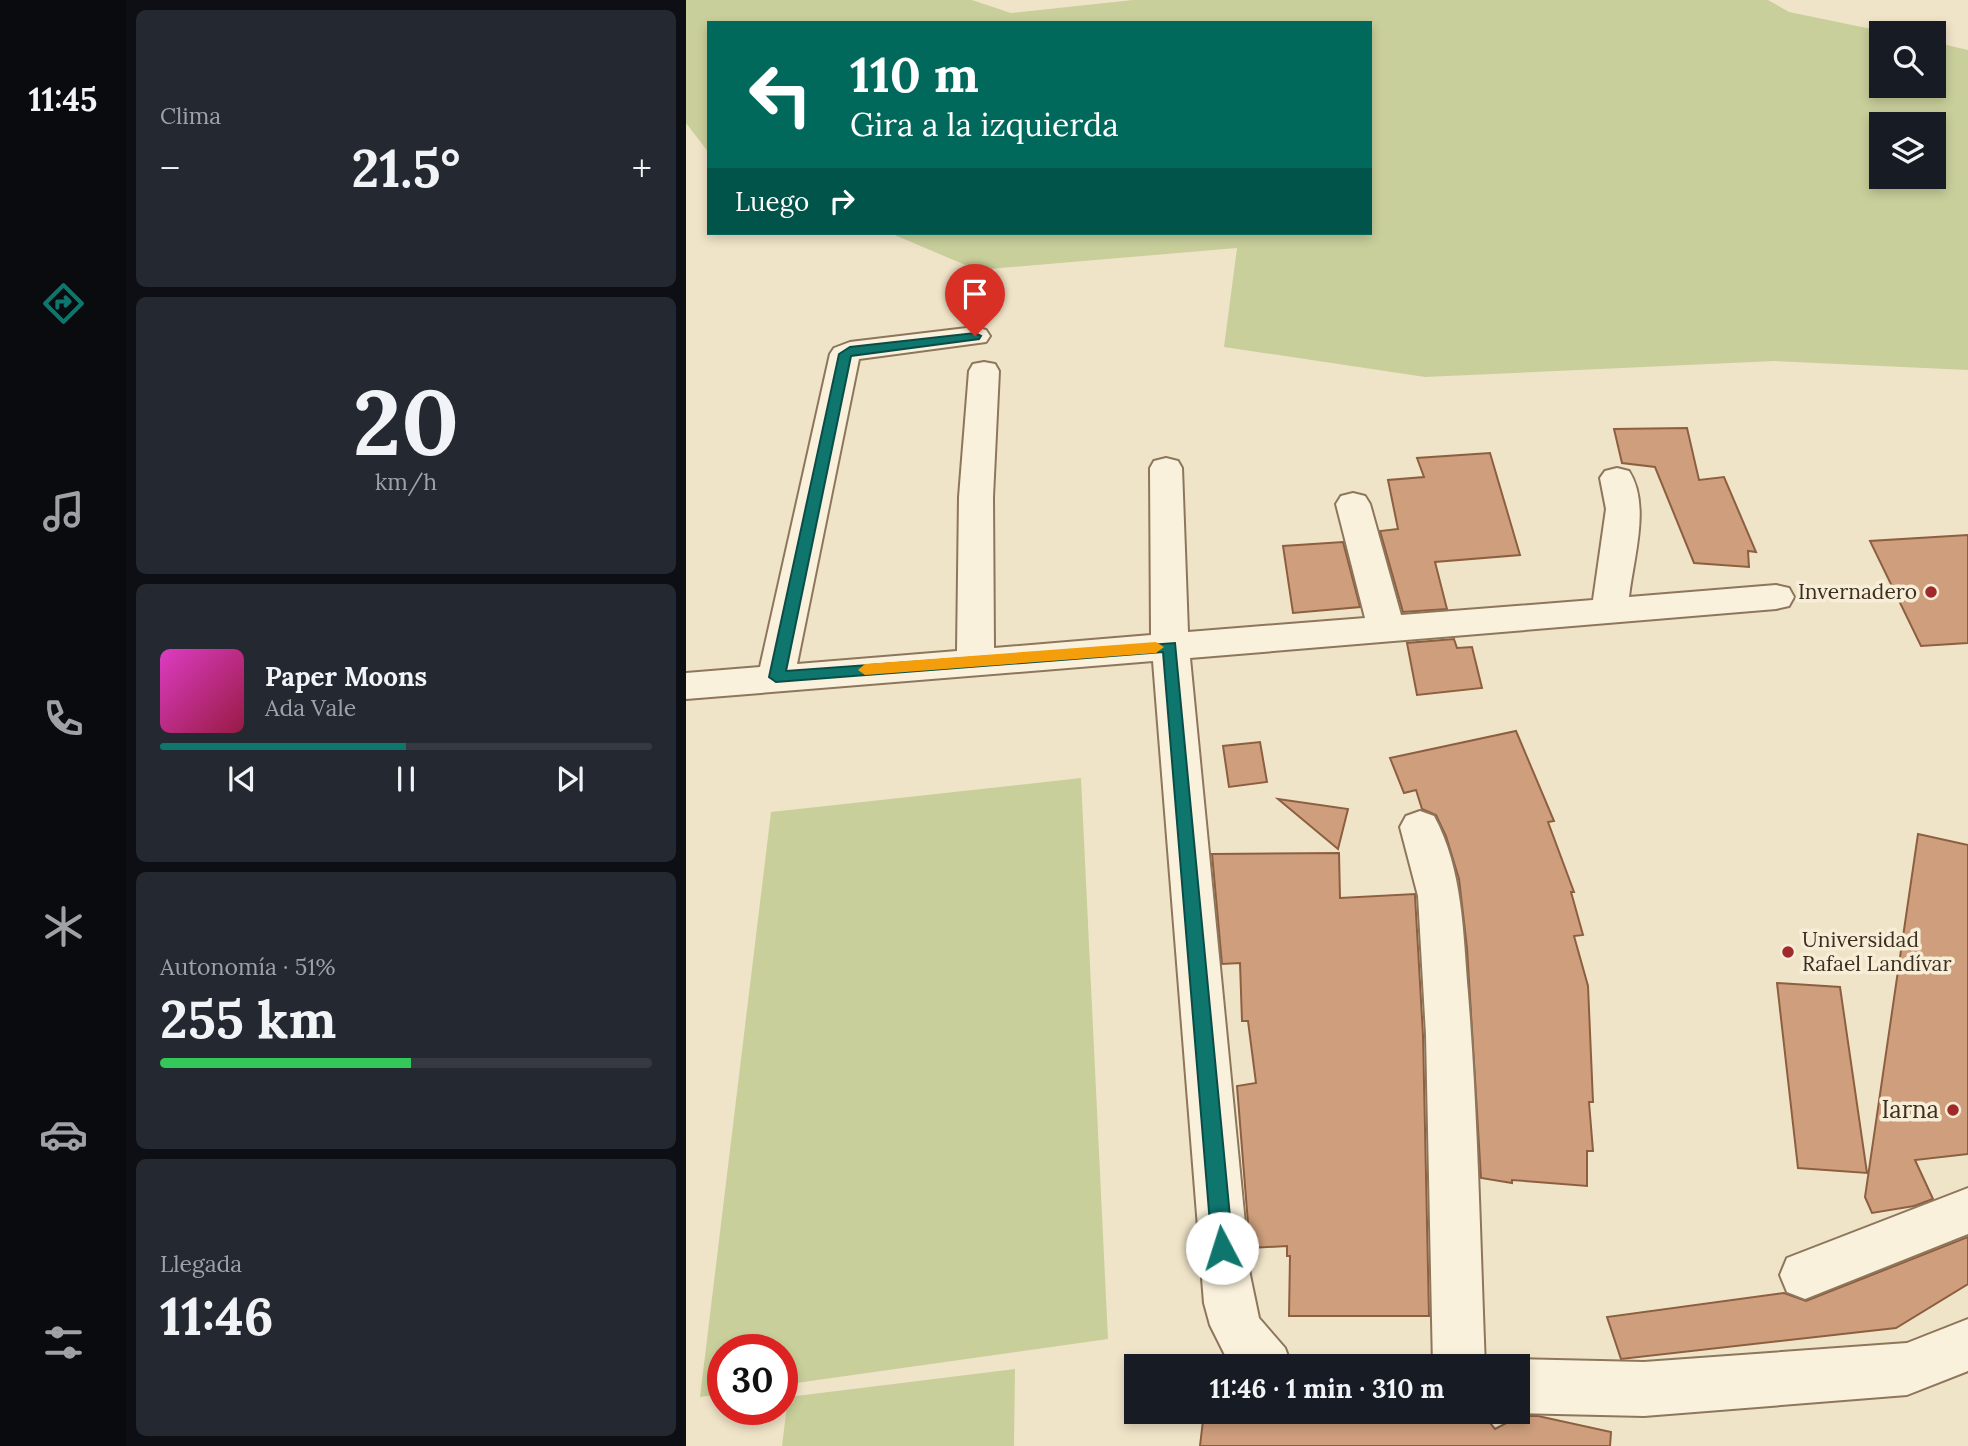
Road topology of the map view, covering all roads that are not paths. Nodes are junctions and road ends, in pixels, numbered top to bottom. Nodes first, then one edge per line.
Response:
1 (975, 336) dead end
2 (984, 371) dead end
3 (1166, 468) dead end
4 (1617, 478) dead end
5 (1353, 504) dead end
6 (1776, 597) dead end
7 (1609, 610) junction
8 (1386, 628) junction
9 (1170, 646) junction
10 (975, 662) junction
11 (776, 677) junction
12 (686, 686) edge
13 (1420, 827) dead end
14 (1968, 1211) edge
15 (1805, 1275) dead end
16 (1968, 1345) edge
17 (1252, 1354) edge
18 (1459, 1354) edge
19 (1530, 1386) edge

1 - 11 street
2 - 10 street
3 - 9 street
4 - 7 street
5 - 8 street
6 - 7 street
7 - 8 street
8 - 9 street
9 - 10 street
9 - 17 street
10 - 11 street
11 - 12 street
13 - 18 street
14 - 15 street
16 - 19 street

